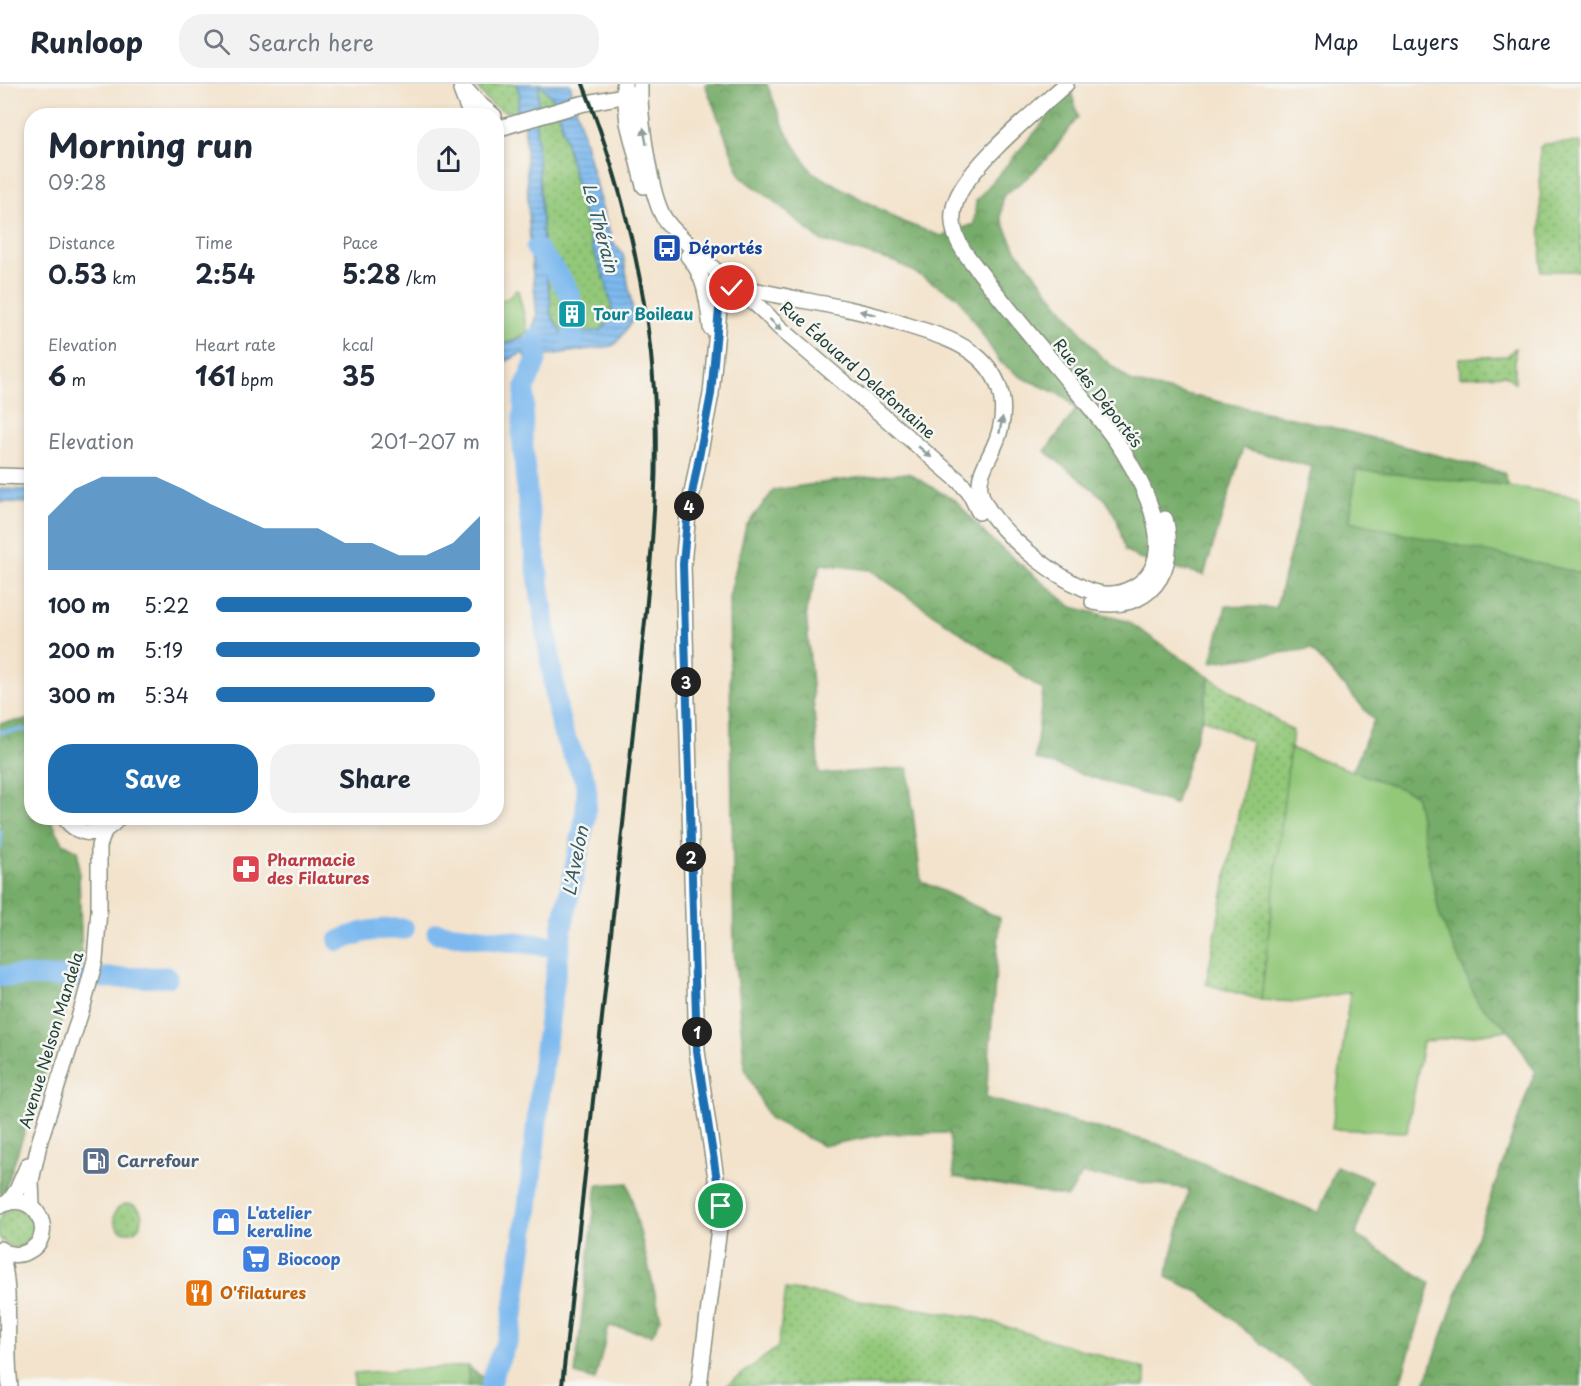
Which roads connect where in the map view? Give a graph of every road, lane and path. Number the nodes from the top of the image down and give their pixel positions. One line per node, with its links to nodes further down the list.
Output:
1 (460, 84): 5 (street); 6 (street)
2 (1066, 84): 4 (street, Rue des Déportés)
3 (632, 89): 8 (street); 10 (street, Rue des Déportés, one-way to 3); 11 (street)
4 (1051, 99): 10 (street, Rue des Déportés, one-way to 10); 16 (street, Rue des Déportés)
5 (468, 108)
6 (486, 108)
7 (504, 119): 8 (street)
8 (518, 123): 9 (street)
9 (504, 127)
10 (724, 277): 11 (street); 12 (street)
11 (704, 291): 12 (street); 13 (street)
12 (726, 298): 13 (street); 16 (street, Rue Édouard Delafontaine, one-way to 16)
13 (714, 364): 29 (street)
14 (0, 476): 15 (street)
15 (24, 477)
16 (959, 481)
17 (71, 825): 20 (street, Avenue Nelson Mandela)
18 (110, 825): 19 (street)
19 (105, 830): 20 (street); 21 (street, Avenue Nelson Mandela)
20 (81, 831): 21 (street, Avenue Nelson Mandela)
21 (98, 878): 22 (street, Avenue Nelson Mandela)
22 (40, 1140): 23 (street, Avenue Nelson Mandela); 24 (street, Avenue Nelson Mandela)
23 (4, 1204): 24 (street)
24 (32, 1207): 26 (street)
25 (0, 1250): 26 (street); 27 (street)
26 (23, 1254): 27 (street)
27 (7, 1300): 28 (street)
28 (10, 1386)
29 (699, 1386)

